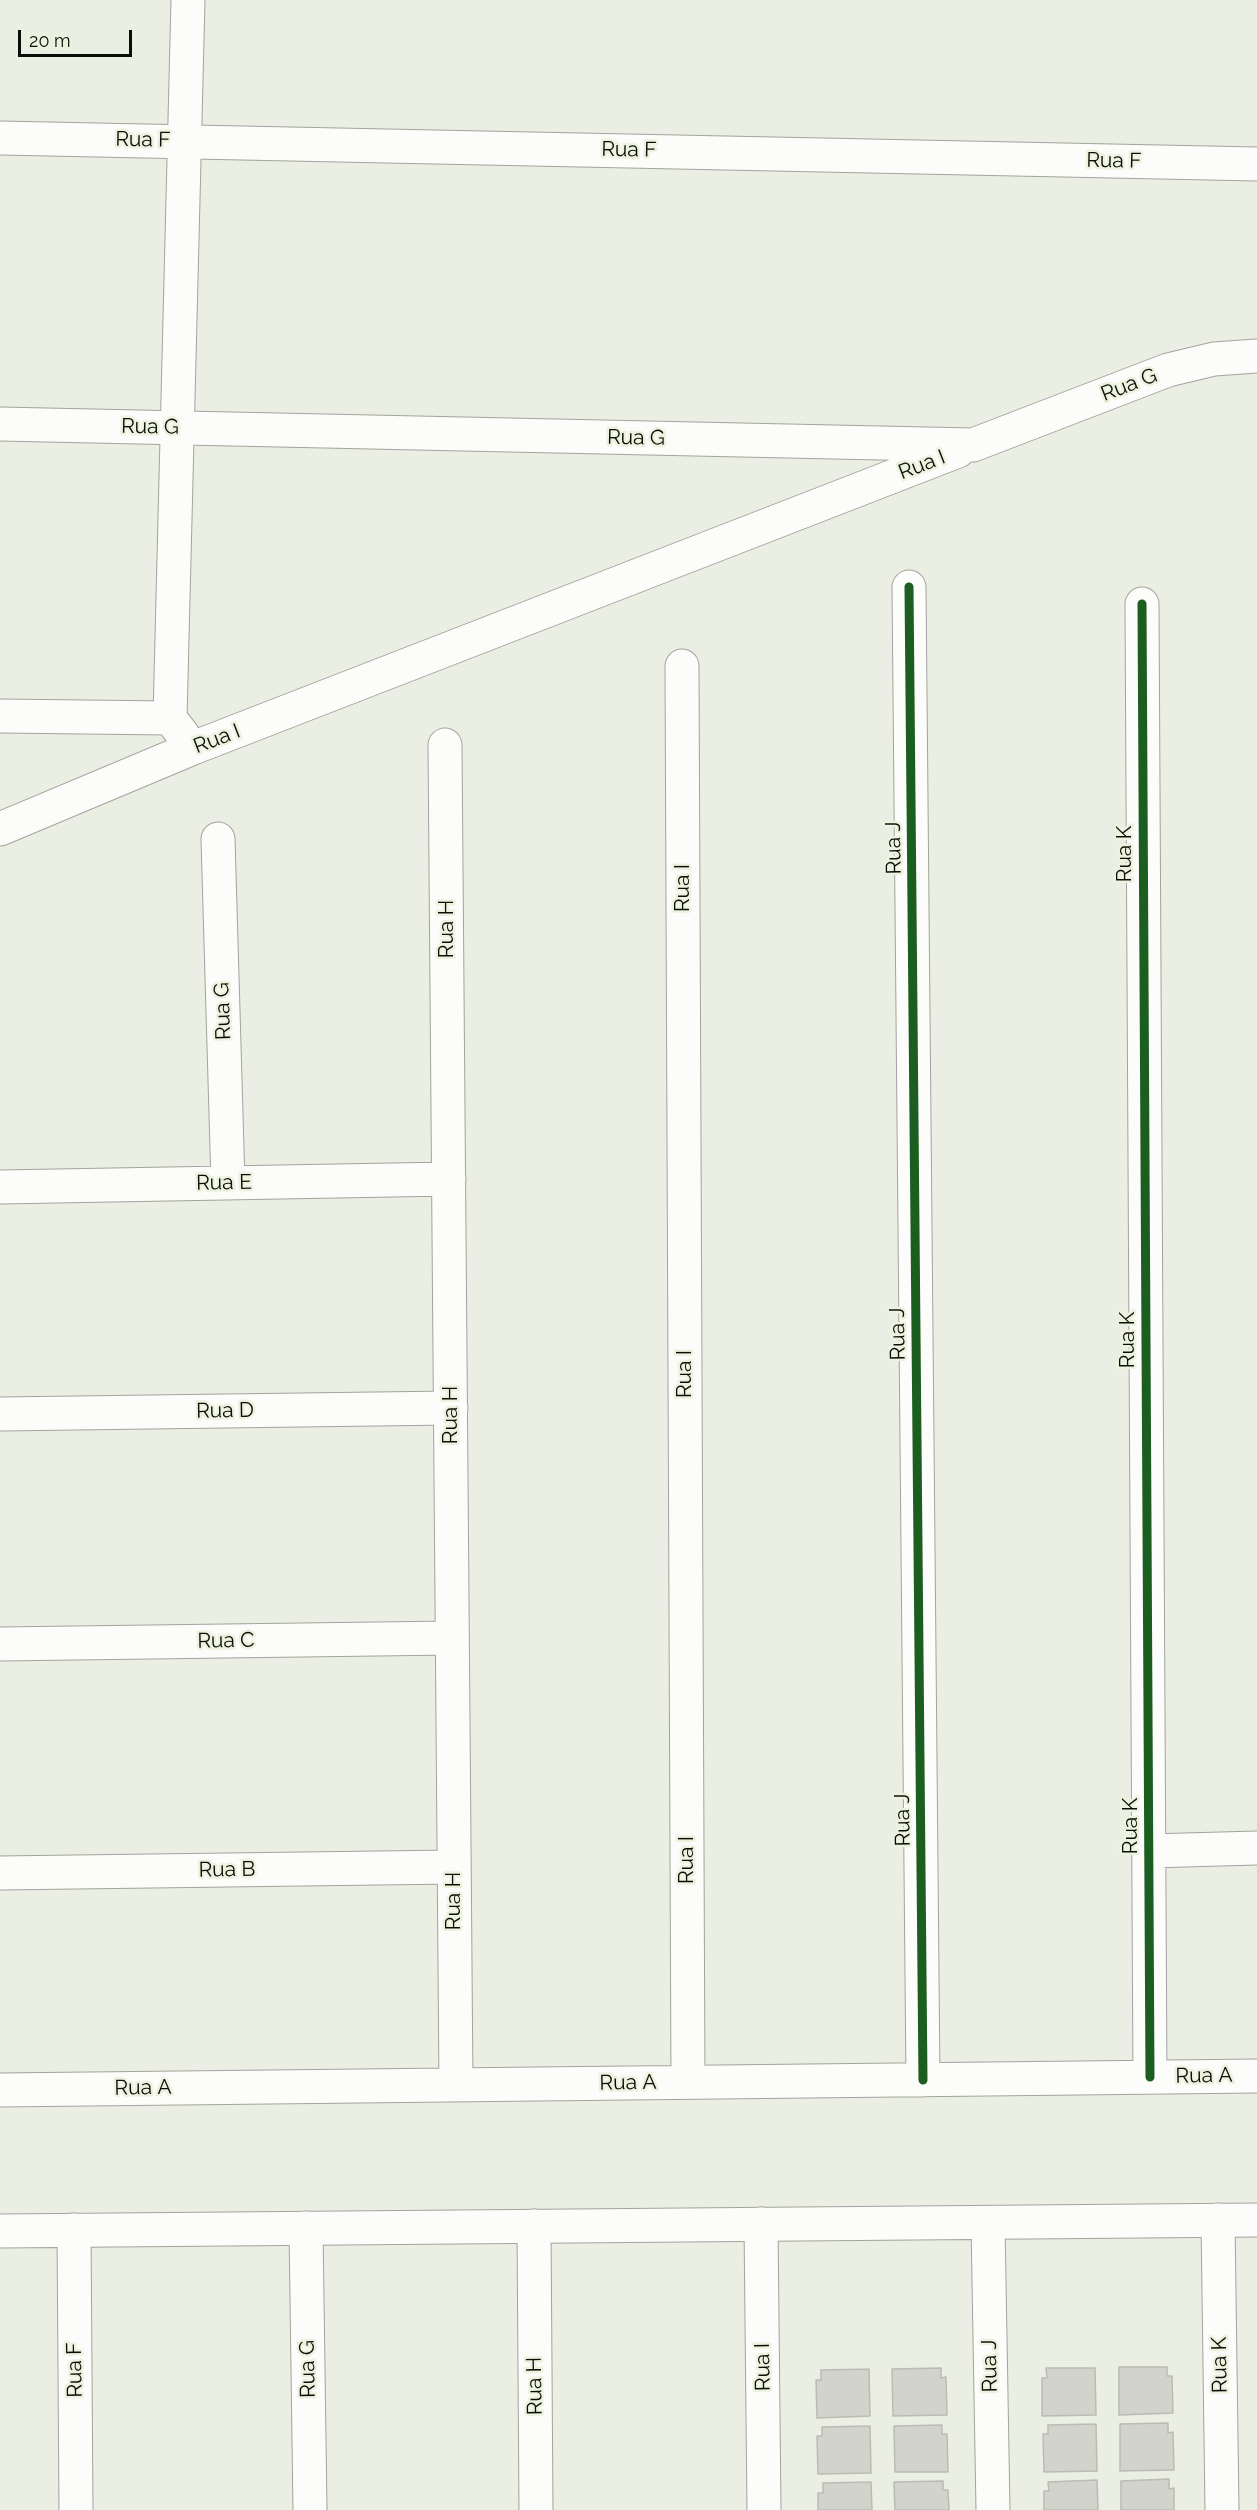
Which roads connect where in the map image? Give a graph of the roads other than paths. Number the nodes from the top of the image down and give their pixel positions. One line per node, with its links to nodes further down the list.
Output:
1 (188, 0): 3 (street)
2 (0, 138): 3 (street, Rua F)
3 (184, 141): 4 (street, Rua F); 7 (street)
4 (1257, 164)
5 (1257, 357): 8 (street, Rua G)
6 (0, 424): 7 (street, Rua G)
7 (177, 428): 8 (street, Rua G); 13 (street)
8 (973, 445): 15 (street, Rua I)
9 (909, 587): 31 (street, Rua J)
10 (1142, 604): 26 (street, Rua K)
11 (682, 666): 32 (street, Rua I)
12 (0, 716): 13 (street)
13 (170, 718): 15 (street)
14 (445, 745): 18 (street, Rua H)
15 (193, 748): 16 (street, Rua I)
16 (0, 829)
17 (218, 839): 19 (street, Rua G)
18 (449, 1179): 19 (street, Rua E); 21 (street, Rua H)
19 (228, 1183): 20 (street, Rua E)
20 (0, 1187)
21 (451, 1408): 22 (street, Rua D); 23 (street, Rua H)
22 (0, 1414)
23 (452, 1638): 24 (street, Rua C); 27 (street, Rua H)
24 (0, 1644)
25 (1257, 1848): 26 (street)
26 (1149, 1851): 30 (street, Rua K)
27 (454, 1867): 28 (street, Rua B); 33 (street, Rua H)
28 (0, 1874)
29 (1257, 2076): 30 (street, Rua A)
30 (1150, 2077): 31 (street, Rua A)
31 (923, 2080): 32 (street, Rua A)
32 (688, 2082): 33 (street, Rua A)
33 (456, 2085): 34 (street, Rua A)
34 (0, 2090)
35 (1218, 2220): 36 (street); 37 (street); 48 (street, Rua K)
36 (1257, 2220)
37 (988, 2223): 38 (street); 47 (street, Rua J)
38 (761, 2224): 39 (street); 46 (street, Rua I)
39 (534, 2226): 40 (street); 45 (street, Rua H)
40 (306, 2228): 41 (street); 44 (street, Rua G)
41 (74, 2230): 42 (street); 43 (street, Rua F)
42 (0, 2231)
43 (76, 2510)
44 (310, 2510)
45 (536, 2510)
46 (764, 2510)
47 (993, 2510)
48 (1222, 2510)

